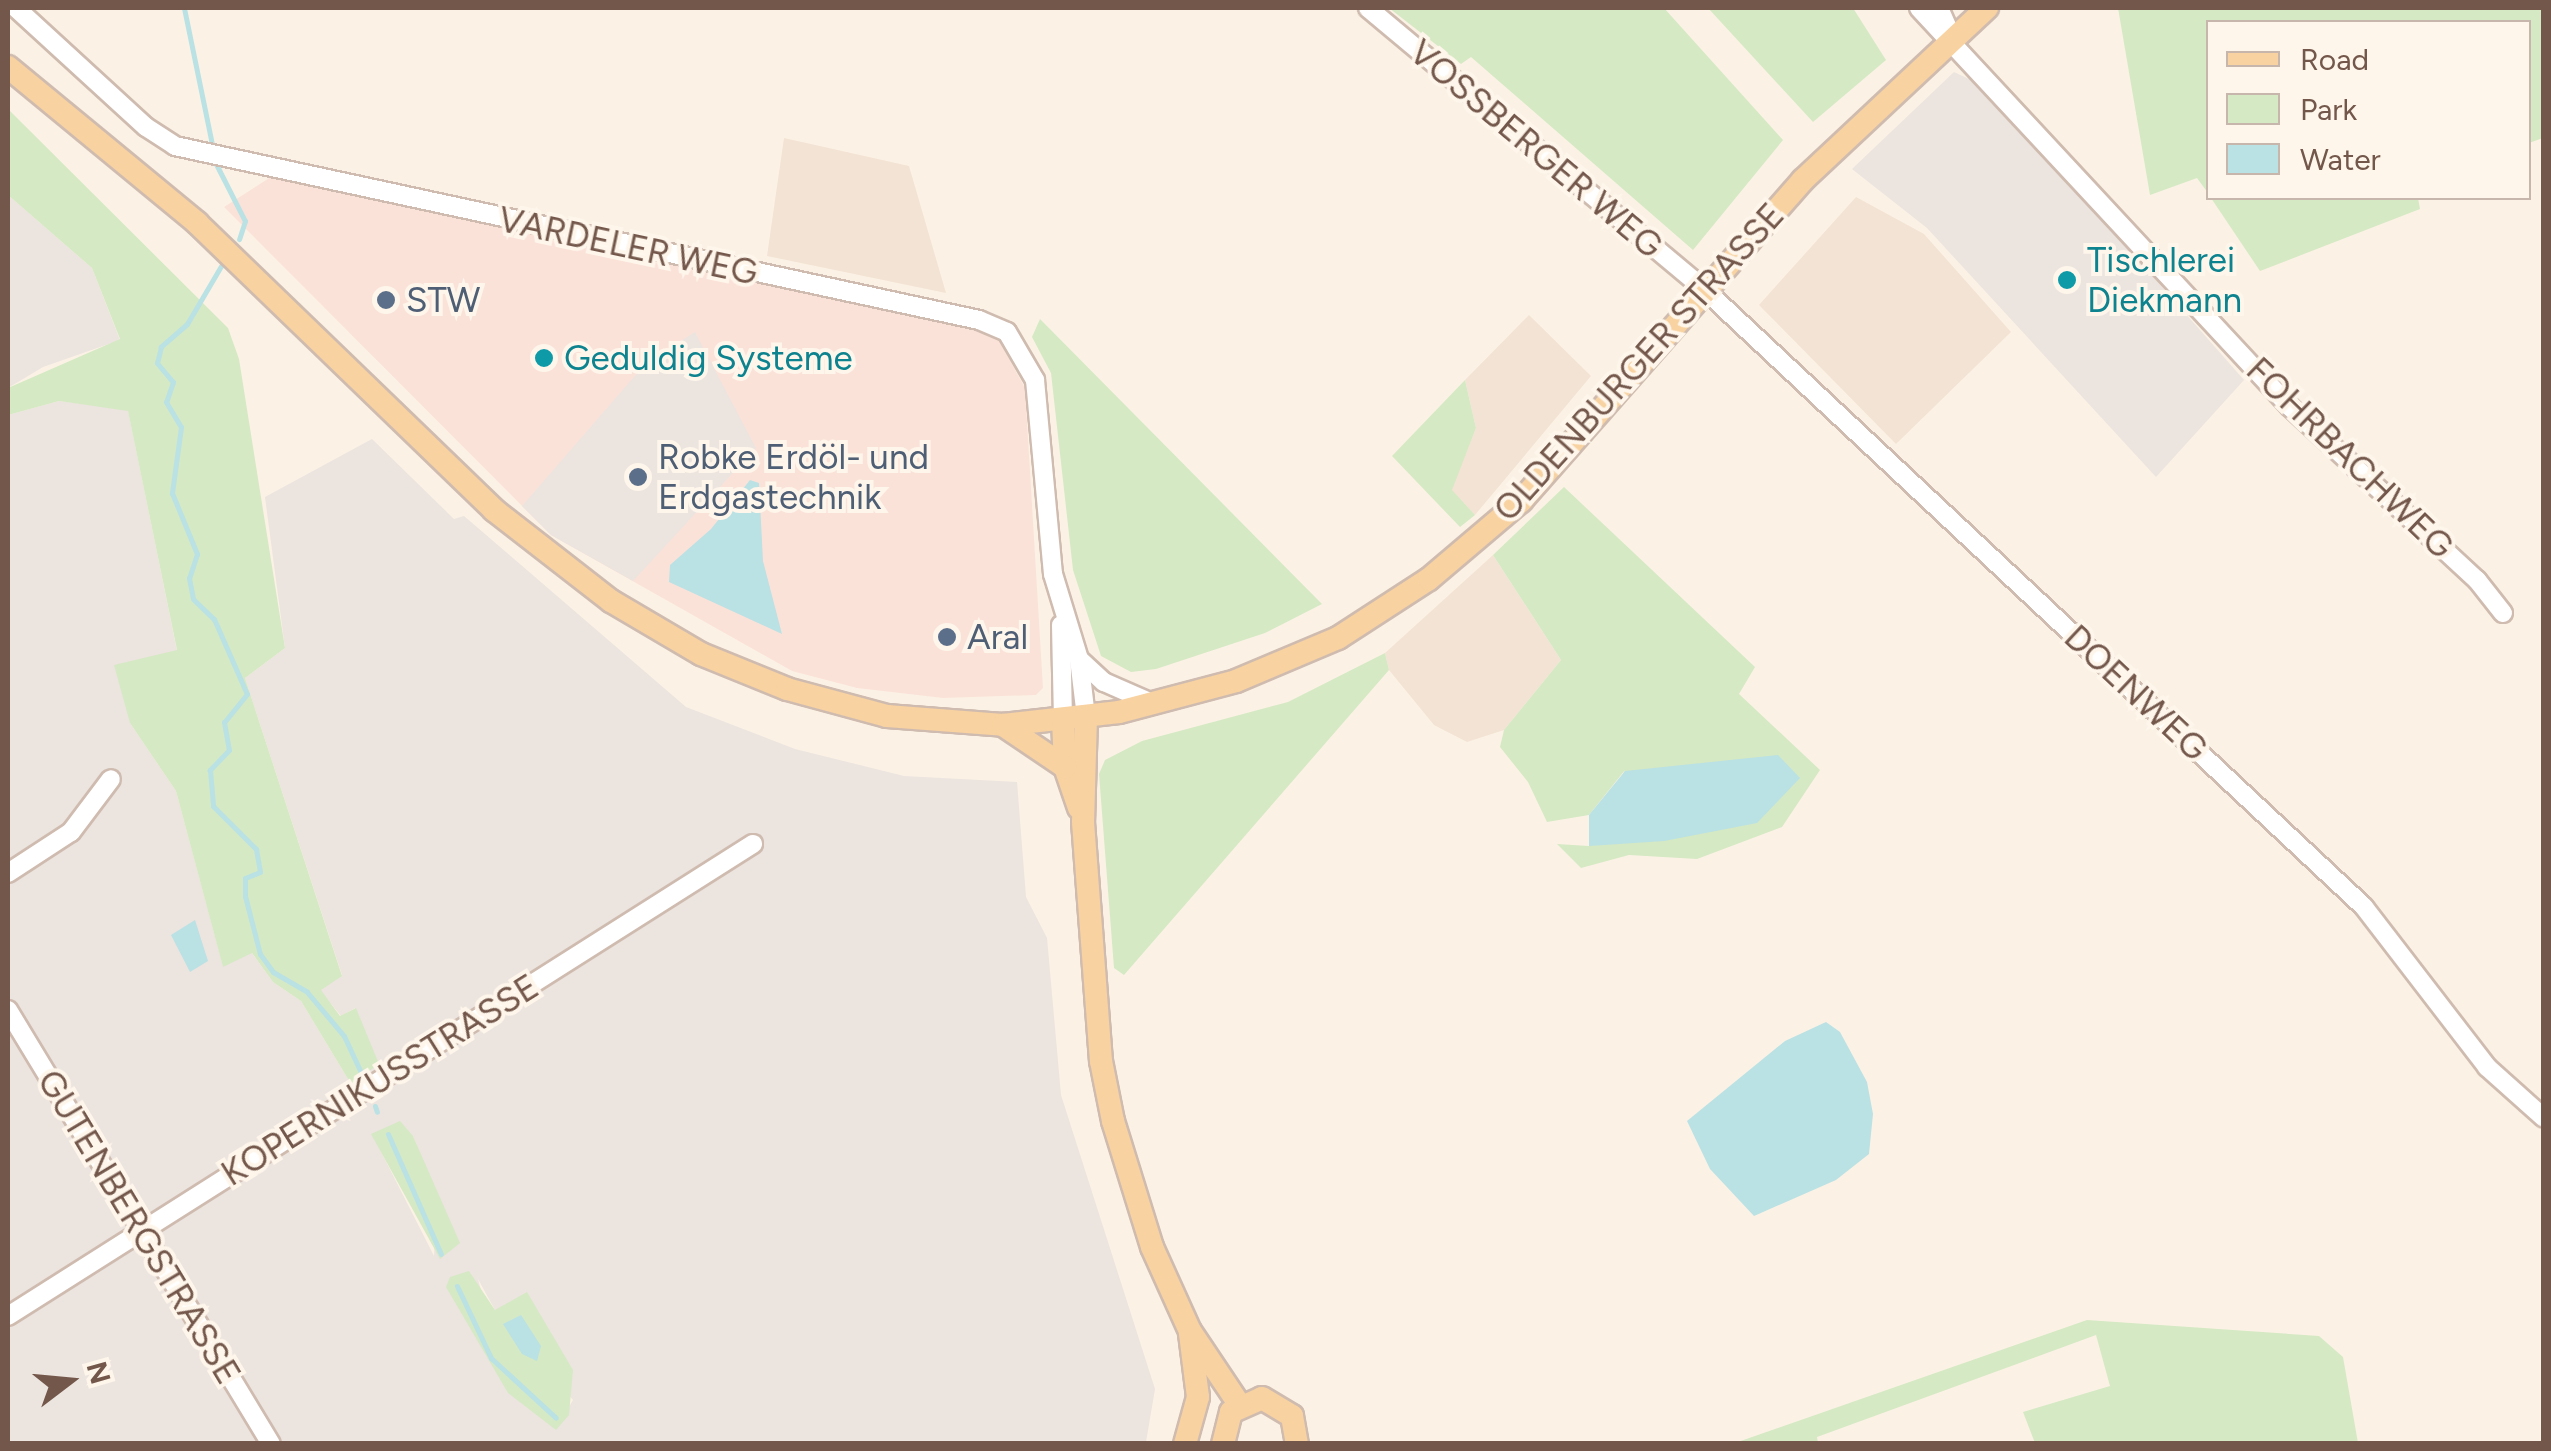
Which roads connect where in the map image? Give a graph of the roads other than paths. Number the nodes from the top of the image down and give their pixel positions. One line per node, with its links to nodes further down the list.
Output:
1 (16, 8): 9 (street, VARDELER WEG)
2 (1368, 8): 8 (street, VOSSBERGER WEG)
3 (1919, 8): 6 (street)
4 (1939, 8): 6 (street)
5 (1986, 8): 6 (main road, OLDENBURGER STRASSE)
6 (1953, 39): 8 (main road, OLDENBURGER STRASSE); 10 (street, FOHRBACHWEG)
7 (8, 66): 14 (main road, OLDENBURGER STRASSE)
8 (1705, 290): 12 (main road, OLDENBURGER STRASSE); 21 (street, DOENWEG)
9 (1061, 610): 11 (street, VARDELER WEG); 13 (street, VARDELER WEG)
10 (2503, 613)
11 (1079, 660): 12 (street); 13 (street, VARDELER WEG)
12 (1154, 704): 13 (main road, OLDENBURGER STRASSE)
13 (1074, 718): 14 (main road, OLDENBURGER STRASSE); 15 (main road); 17 (main road)
14 (1003, 725): 15 (main road)
15 (1064, 768): 17 (main road)
16 (111, 778): 19 (street)
17 (1083, 822): 24 (main road)
18 (754, 844): 22 (street, KOPERNIKUSSTRASSE)
19 (8, 873)
20 (8, 1010): 22 (street, GUTENBERGSTRASSE)
21 (2544, 1118)
22 (143, 1231): 23 (street, KOPERNIKUSSTRASSE); 26 (street, GUTENBERGSTRASSE)
23 (8, 1316)
24 (1190, 1331): 25 (main road); 27 (main road)
25 (1239, 1404): 28 (main road); 29 (main road)
26 (270, 1444)
27 (1185, 1444)
28 (1223, 1444)
29 (1297, 1444)

